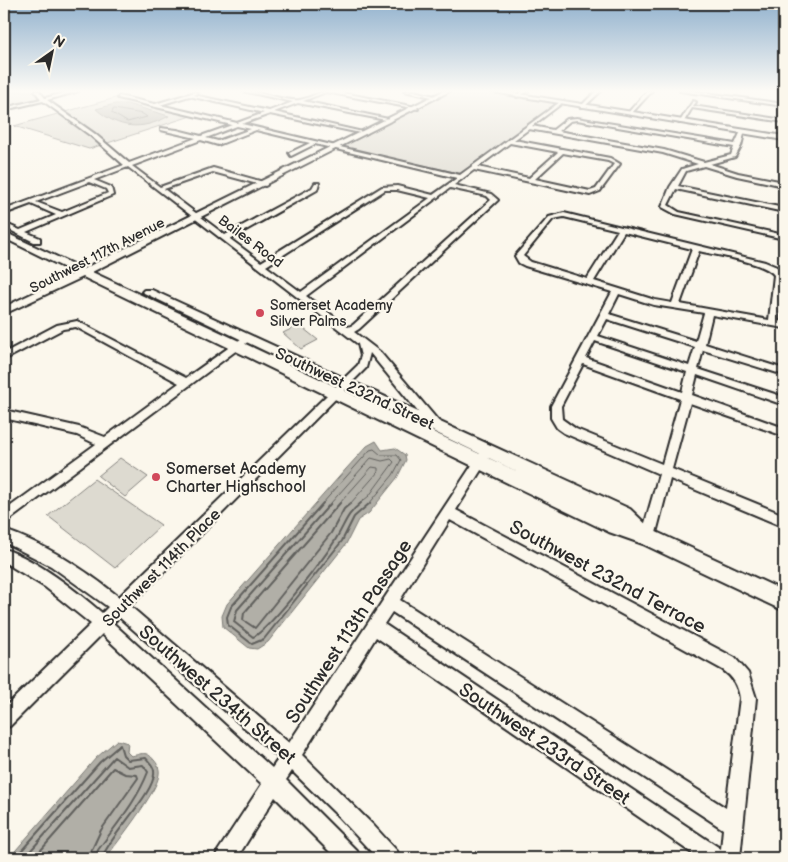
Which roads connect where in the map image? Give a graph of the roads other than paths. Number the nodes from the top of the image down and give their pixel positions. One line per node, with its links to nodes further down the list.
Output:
1 (88, 131): 25 (street, Bailes Road)
2 (174, 131): 15 (street)
3 (219, 131): 15 (street)
4 (248, 131): 18 (street)
5 (270, 131): 19 (street)
6 (358, 131): 14 (street)
7 (369, 131): 14 (street, Southwest 117th Avenue)
8 (522, 131): 17 (street)
9 (550, 131): 13 (street)
10 (648, 131): 20 (street)
11 (743, 131): 20 (street)
12 (744, 131): 16 (street)
13 (554, 132): 24 (street)
14 (366, 133): 21 (street, Southwest 117th Avenue)
15 (203, 137): 18 (street); 25 (street)
16 (784, 138)
17 (510, 140): 22 (street); 26 (street)
18 (221, 142)
19 (316, 142): 21 (street); 23 (street)
20 (738, 146): 24 (street)
21 (337, 147): 27 (street); 30 (street, Southwest 117th Avenue)
22 (562, 150): 29 (street); 29 (street)
23 (291, 154)
24 (704, 164): 32 (street); 34 (street)
25 (128, 165): 28 (street); 35 (street, Bailes Road)
26 (473, 168): 27 (street); 29 (street)
27 (462, 176): 33 (street)
28 (88, 180): 37 (street); 40 (street)
29 (531, 180)
30 (265, 184): 35 (street); 41 (street, Southwest 117th Avenue)
31 (317, 184): 47 (street)
32 (784, 184)
33 (450, 186): 36 (street); 62 (street)
34 (673, 187): 38 (street); 46 (street)
35 (159, 189): 41 (street, Bailes Road)
36 (434, 197): 50 (street); 54 (street)
37 (31, 202): 39 (street); 40 (street)
38 (784, 210)
39 (4, 212)
40 (62, 215): 44 (street)
41 (199, 217): 47 (street, Bailes Road); 51 (street, Southwest 117th Avenue)
42 (4, 225): 44 (street)
43 (622, 229): 49 (street); 52 (street); 52 (street)
44 (21, 232): 48 (street)
45 (4, 235): 51 (street, Southwest 232nd Street)
46 (784, 237)
47 (224, 238): 50 (street, Bailes Road)
48 (37, 240)
49 (696, 248): 55 (street); 60 (street)
50 (261, 266): 54 (street, Bailes Road)
51 (92, 272): 56 (street, Southwest 117th Avenue); 59 (street, Southwest 117th Avenue); 64 (street, Southwest 232nd Street); 66 (street, Southwest 232nd Street)
52 (589, 282): 53 (street)
53 (617, 291): 55 (street); 58 (street)
54 (300, 296): 62 (street, Bailes Road)
55 (675, 306): 57 (street)
56 (4, 311)
57 (709, 311): 60 (street); 67 (street)
58 (604, 315): 63 (street); 67 (street)
59 (4, 319)
60 (773, 323): 61 (street)
61 (784, 325)
62 (348, 331): 65 (street, Bailes Road)
63 (592, 336): 69 (street); 72 (street)
64 (248, 338): 66 (street); 75 (street, Southwest 232nd Street)
65 (362, 343): 70 (street); 71 (street, Bailes Road)
66 (238, 346): 74 (street); 76 (street, Southwest 232nd Street)
67 (701, 346): 72 (street); 73 (street)
68 (4, 358): 74 (street)
69 (580, 360): 77 (street); 84 (street)
70 (363, 366): 71 (street); 75 (street, Southwest 114th Place)
71 (391, 369): 80 (street, Bailes Road)
72 (694, 370): 77 (street); 78 (street)
73 (784, 372)
74 (188, 383): 82 (street)
75 (346, 383): 76 (street, Southwest 114th Place); 80 (street, Southwest 232nd Street)
76 (338, 393): 83 (street, Southwest 232nd Street); 93 (street, Southwest 114th Place)
77 (686, 397): 81 (street); 84 (street)
78 (784, 401)
79 (4, 414): 82 (street)
80 (436, 426): 83 (street, Southwest 232nd Street)
81 (784, 432)
82 (106, 443): 86 (street)
83 (484, 456): 85 (street, Southwest 113th Passage); 89 (street, Southwest 232nd Street)
84 (665, 470): 87 (street); 89 (street)
85 (449, 513): 92 (street, Southwest 113th Passage); 99 (street, Southwest 232nd Terrace)
86 (4, 518)
87 (784, 521)
88 (4, 536): 93 (street, Southwest 234th Street)
89 (648, 537): 91 (street, Southwest 232nd Street)
90 (4, 555): 94 (street, Southwest 234th Street)
91 (784, 601)
92 (391, 603): 95 (street, Southwest 113th Passage); 99 (street, Southwest 233rd Street)
93 (119, 608): 94 (street, Southwest 114th Place); 97 (street, Southwest 234th Street)
94 (103, 624): 96 (street, Southwest 114th Place); 98 (street, Southwest 234th Street)
95 (375, 627): 97 (street, Southwest 113th Passage); 103 (street, Southwest 233rd Street)
96 (4, 720)
97 (291, 756): 98 (street, Southwest 113th Passage); 102 (street, Southwest 234th Street)
98 (275, 782): 100 (street, Southwest 113th Passage); 101 (street, Southwest 234th Street)
99 (734, 824): 104 (street)
100 (225, 858)
101 (350, 858)
102 (390, 858)
103 (716, 858)
104 (730, 858)

